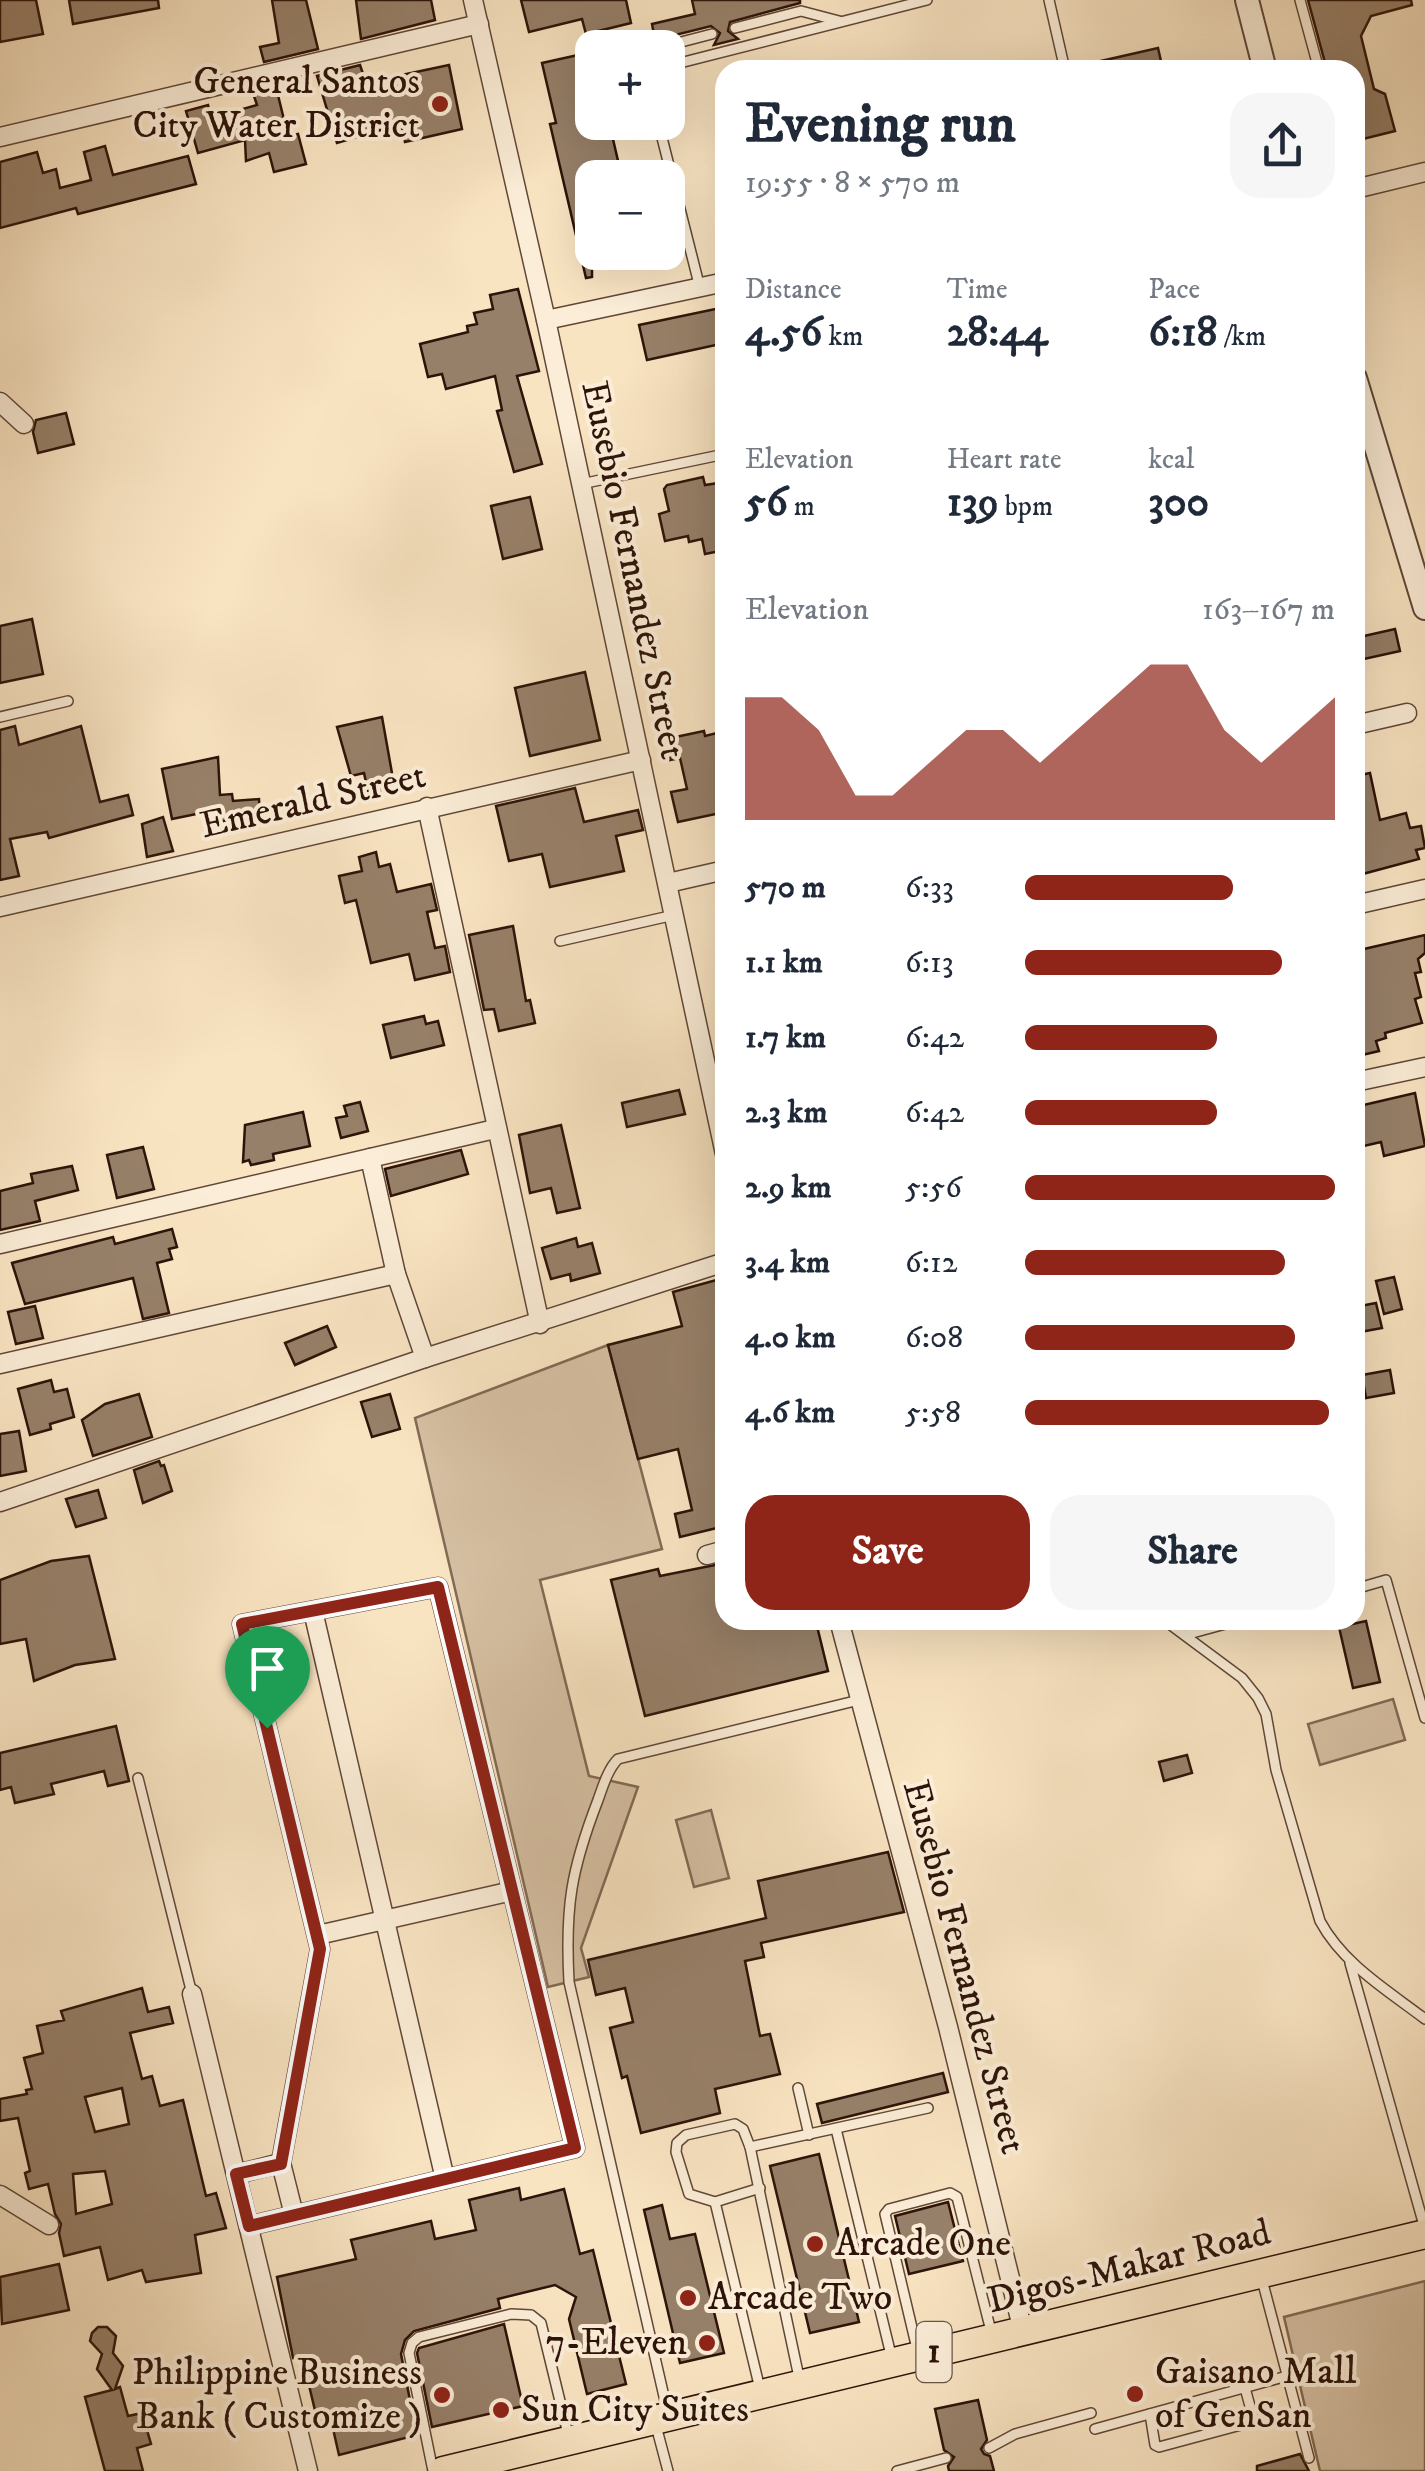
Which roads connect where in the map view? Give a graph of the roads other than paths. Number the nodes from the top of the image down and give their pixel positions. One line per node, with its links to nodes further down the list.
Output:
1 (473, 0): 7 (street, Eusebio Fernandez Street)
2 (927, 0): 6 (lane)
3 (1049, 0): 11 (lane)
4 (1247, 0): 12 (street)
5 (1300, 0): 13 (lane)
6 (842, 22): 8 (lane); 14 (lane)
7 (479, 24): 15 (street); 21 (street, Eusebio Fernandez Street)
8 (735, 28)
9 (712, 34): 10 (lane)
10 (685, 41)
11 (1063, 60)
12 (1262, 60)
13 (1315, 60)
14 (685, 62)
15 (0, 137)
16 (663, 140): 20 (lane)
17 (1425, 172): 18 (street)
18 (1365, 187)
19 (715, 284): 20 (street)
20 (700, 288): 21 (street)
21 (546, 320): 26 (street, Eusebio Fernandez Street)
22 (0, 402): 24 (street)
23 (1365, 411): 27 (street)
24 (24, 424)
25 (715, 456): 26 (lane)
26 (581, 484): 32 (street, Eusebio Fernandez Street)
27 (1425, 608)
28 (68, 702): 30 (lane)
29 (1408, 713): 31 (street)
30 (0, 716)
31 (1365, 723)
32 (641, 760): 33 (street, Emerald Street); 35 (street, Eusebio Fernandez Street)
33 (428, 807): 38 (street, Emerald Street); 46 (street)
34 (715, 872): 35 (street)
35 (668, 883): 39 (street, Eusebio Fernandez Street)
36 (1425, 889): 37 (street)
37 (1365, 902)
38 (0, 907)
39 (675, 915): 40 (lane); 42 (street, Eusebio Fernandez Street)
40 (560, 941)
41 (715, 1049): 42 (street)
42 (703, 1052): 45 (street, Eusebio Fernandez Street)
43 (1425, 1067): 44 (street)
44 (1365, 1080)
45 (715, 1108)
46 (496, 1129): 47 (street); 51 (street)
47 (370, 1158): 48 (street); 50 (street)
48 (0, 1244)
49 (715, 1265): 51 (street)
50 (396, 1274): 52 (street); 53 (street)
51 (540, 1324): 52 (street)
52 (425, 1358): 54 (street)
53 (0, 1364)
54 (0, 1502)
55 (1365, 1586): 62 (lane)
56 (312, 1611): 64 (street); 65 (street); 66 (street)
57 (842, 1630): 61 (street, Eusebio Fernandez Street)
58 (1177, 1630): 60 (lane)
59 (1203, 1630): 60 (lane)
60 (1184, 1635): 67 (lane)
61 (860, 1700): 86 (street, Eusebio Fernandez Street); 95 (lane)
62 (1425, 1718)
63 (138, 1778): 68 (lane)
64 (512, 1891): 65 (street); 77 (street)
65 (384, 1919): 66 (street); 77 (street)
66 (318, 1935): 75 (street)
67 (1349, 1960): 69 (lane); 84 (lane)
68 (192, 1994): 76 (street)
69 (1425, 2019)
70 (798, 2088): 73 (lane)
71 (928, 2108): 72 (lane)
72 (836, 2129): 73 (lane); 88 (lane)
73 (809, 2135): 74 (lane)
74 (750, 2148): 78 (lane); 80 (lane)
75 (281, 2164): 76 (street); 81 (street)
76 (236, 2174): 83 (street)
77 (445, 2179): 81 (street)
78 (760, 2188): 80 (lane); 90 (lane)
79 (0, 2195): 82 (street)
80 (715, 2202): 92 (lane)
81 (294, 2214): 83 (street)
82 (49, 2225)
83 (249, 2226): 103 (street)
84 (1425, 2232): 85 (main road, Digos-Makar Road / 1)
85 (1260, 2274): 86 (main road, Digos-Makar Road / 1); 89 (lane)
86 (1024, 2331): 87 (main road, Digos-Makar Road / 1)
87 (993, 2338): 88 (main road, Digos-Makar Road / 1); 88 (lane)
88 (906, 2359): 90 (main road, Digos-Makar Road / 1)
89 (1287, 2376): 91 (lane); 100 (lane)
90 (801, 2385): 92 (main road, Digos-Makar Road / 1)
91 (1245, 2388): 94 (lane); 94 (lane)
92 (762, 2394): 95 (main road, Digos-Makar Road / 1)
93 (1091, 2413): 98 (lane)
94 (1150, 2414): 96 (lane)
95 (662, 2418): 97 (main road, Digos-Makar Road / 1); 104 (lane)
96 (1095, 2430)
97 (570, 2440): 101 (main road, Digos-Makar Road / 1); 102 (lane)
98 (988, 2448)
99 (946, 2458): 105 (lane)
100 (1309, 2458)
101 (490, 2465): 102 (main road, Digos-Makar Road / 1)
102 (450, 2470)
103 (308, 2471)
104 (668, 2471)
105 (897, 2471)

